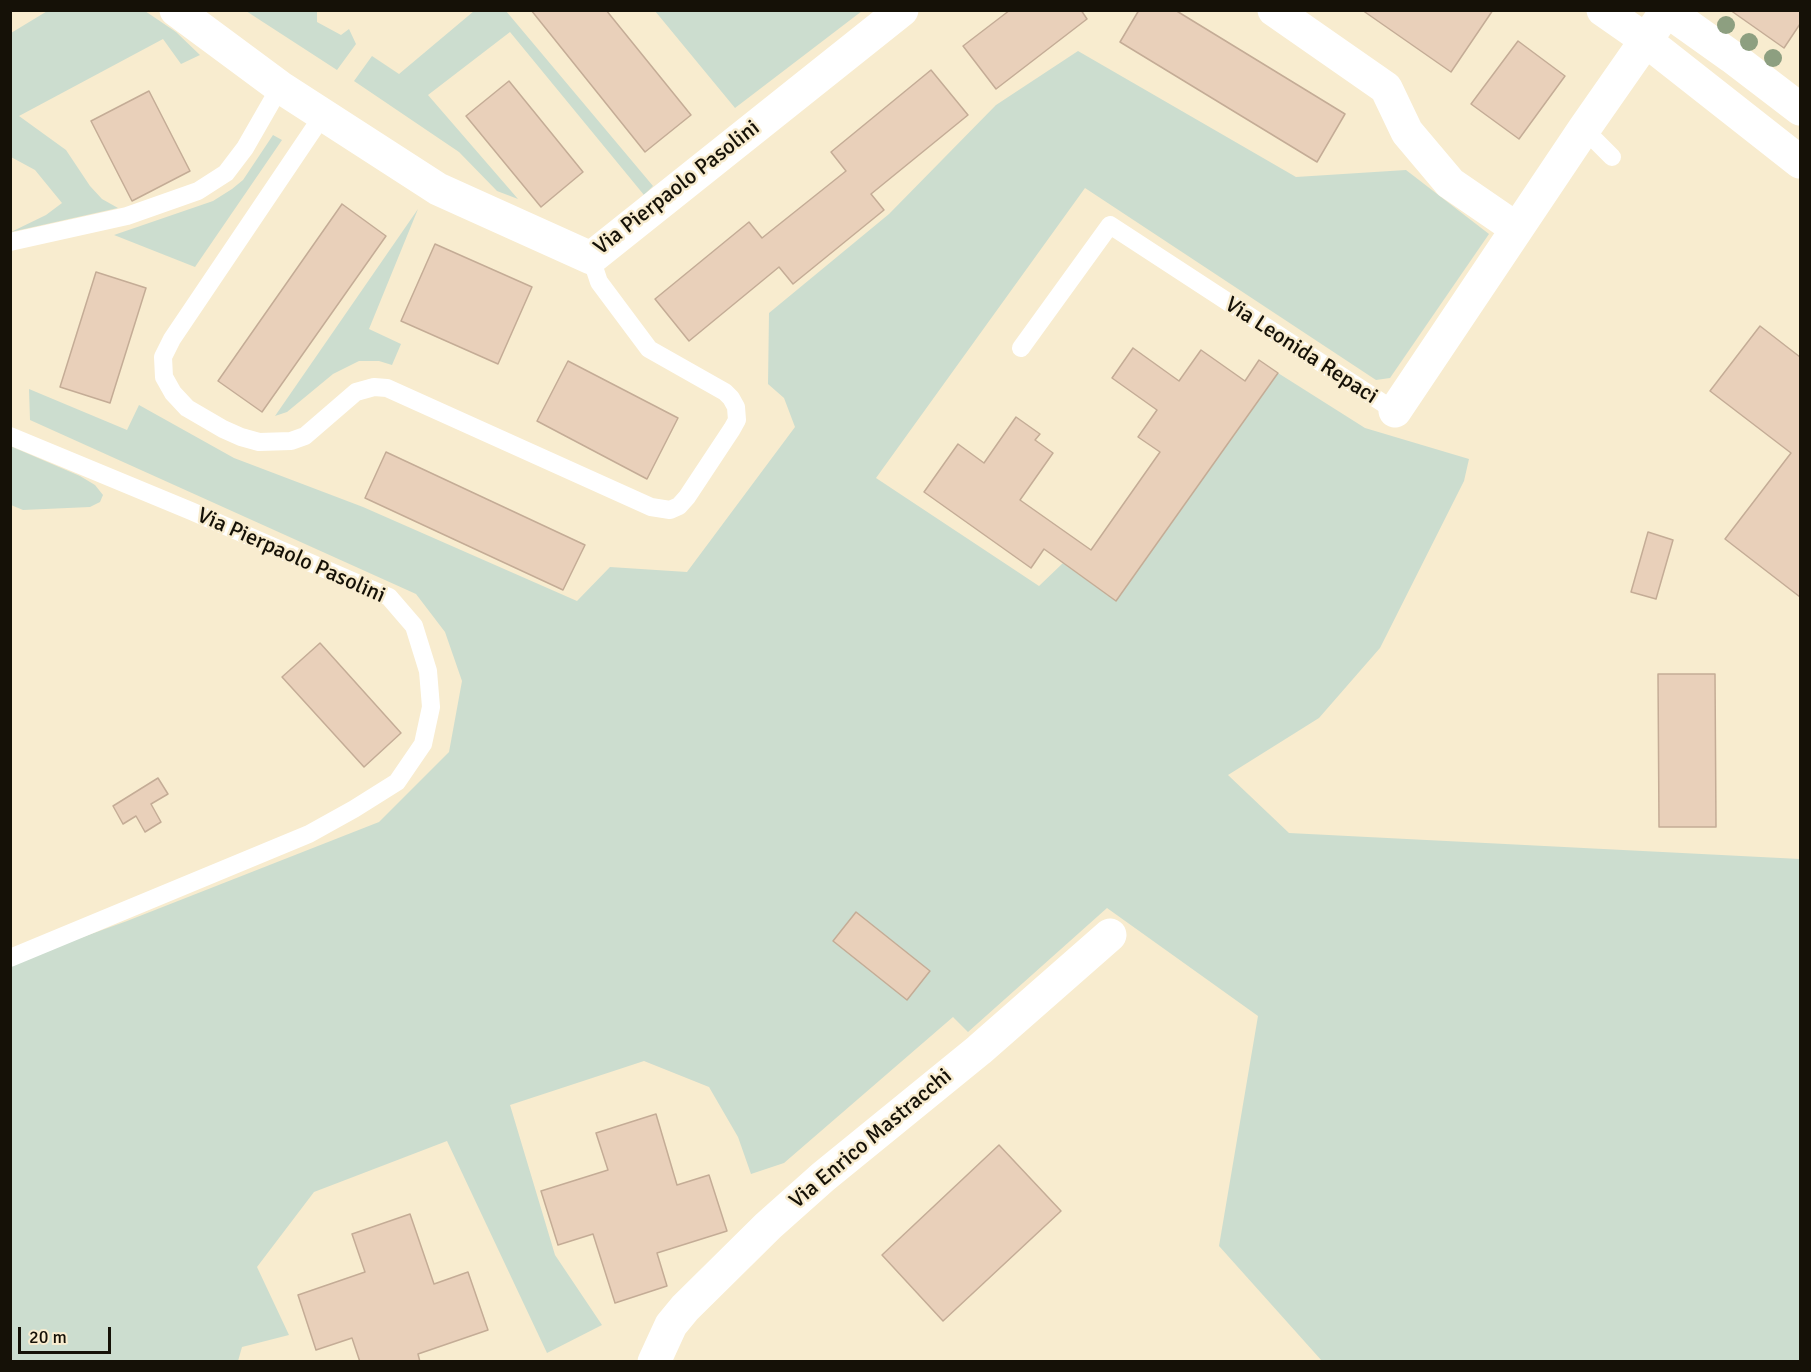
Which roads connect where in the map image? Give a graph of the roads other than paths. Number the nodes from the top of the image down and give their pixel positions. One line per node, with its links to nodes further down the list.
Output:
1 (176, 10): 7 (street, Via Pierpaolo Pasolini)
2 (902, 10): 15 (street, Via Pierpaolo Pasolini)
3 (1274, 10): 13 (street)
4 (1604, 10): 6 (street)
5 (1666, 11): 6 (street, Via Leonida Repaci); 8 (street)
6 (1645, 41): 10 (street, Via Leonida Repaci); 12 (street)
7 (280, 87): 9 (street, Via Pierpaolo Pasolini); 14 (lane)
8 (1797, 97)
9 (323, 115): 15 (street, Via Pierpaolo Pasolini); 15 (lane)
10 (1584, 129): 11 (lane); 13 (street, Via Leonida Repaci)
11 (1612, 157)
12 (1800, 162)
13 (1517, 229): 17 (street, Via Leonida Repaci)
14 (10, 242)
15 (591, 258)
16 (1021, 348): 17 (lane, Via Leonida Repaci)
17 (1395, 411)
18 (10, 436): 20 (lane, Via Pierpaolo Pasolini)
19 (1110, 935): 21 (street, Via Enrico Mastracchi)
20 (10, 958)
21 (654, 1362)

